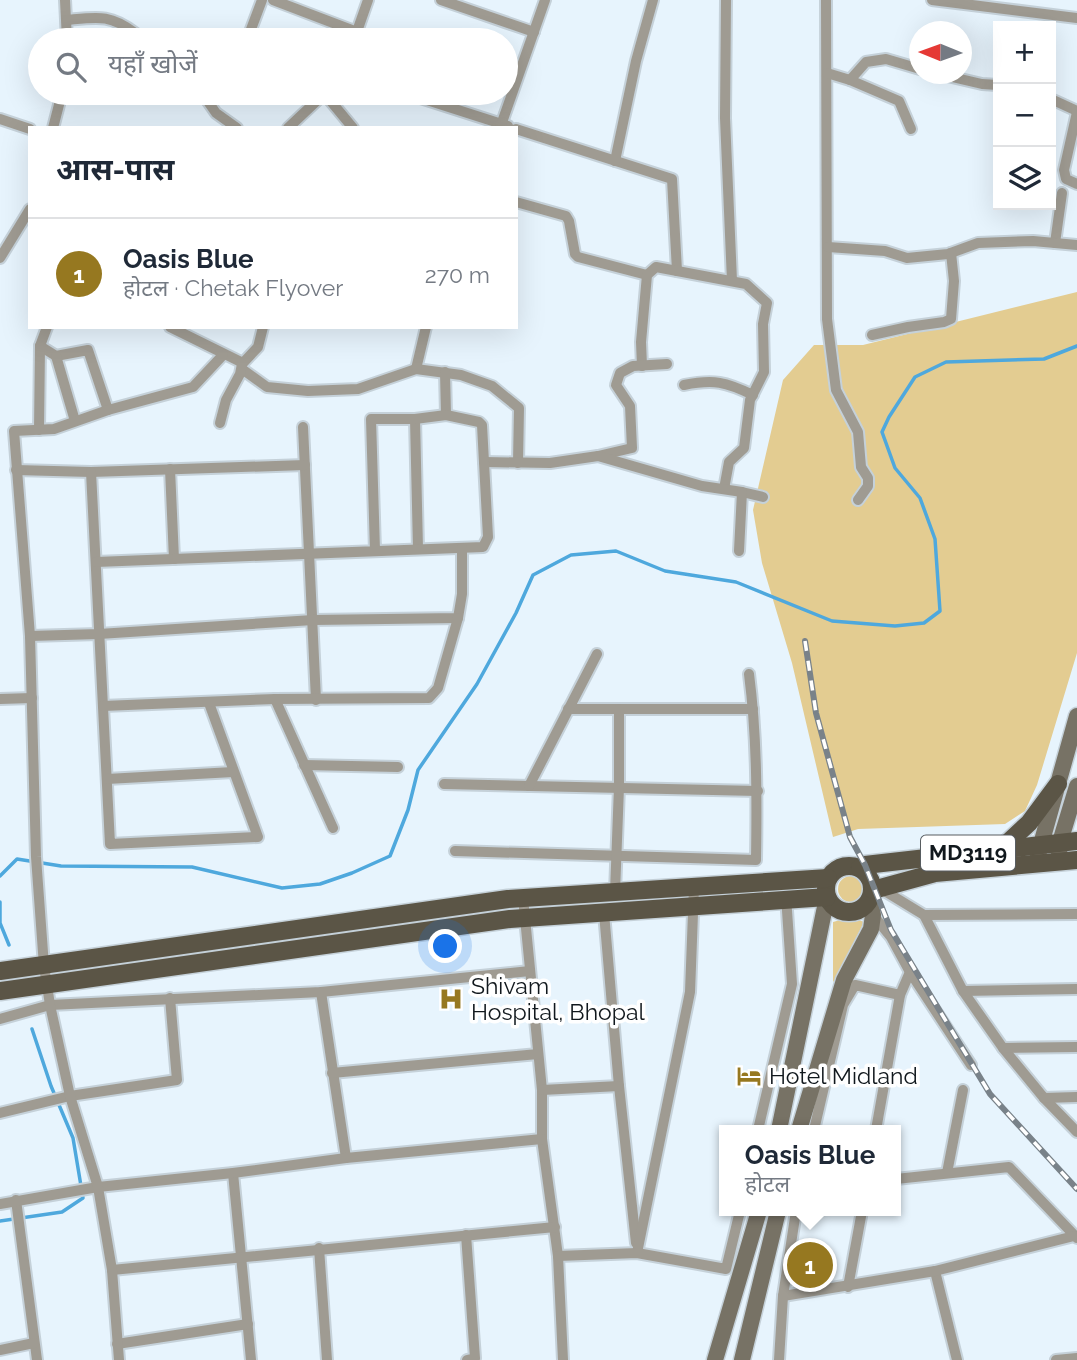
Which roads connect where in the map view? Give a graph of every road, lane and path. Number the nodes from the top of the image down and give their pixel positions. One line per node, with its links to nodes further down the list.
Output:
1 (65, 0): 14 (street)
2 (262, 0): 17 (street)
3 (273, 0): 18 (street)
4 (368, 0): 19 (street)
5 (442, 0): 20 (street)
6 (545, 0): 20 (street)
7 (653, 0): 45 (street)
8 (726, 0): 57 (street)
9 (827, 0): 22 (street)
10 (932, 0): 12 (street)
11 (1030, 0): 12 (street)
12 (1030, 12): 13 (street)
13 (1077, 18)
14 (67, 20): 15 (street); 16 (street)
15 (67, 28)
16 (126, 28)
17 (252, 28)
18 (338, 28)
19 (359, 28)
20 (534, 33): 26 (street)
21 (909, 66): 23 (street)
22 (827, 73): 23 (street); 52 (street)
23 (850, 80): 43 (street)
24 (972, 82): 25 (street)
25 (993, 85)
26 (518, 91)
27 (1056, 102): 34 (street)
28 (59, 105): 36 (street)
29 (210, 105): 37 (street)
30 (312, 105): 38 (street)
31 (335, 105): 39 (street)
32 (441, 105): 40 (street)
33 (514, 105): 41 (street)
34 (1077, 112): 46 (street)
35 (0, 119): 42 (street)
36 (54, 126)
37 (234, 126)
38 (290, 126)
39 (351, 126)
40 (505, 126)
41 (508, 126)
42 (28, 129)
43 (911, 129)
44 (518, 130): 45 (street)
45 (615, 161): 55 (street)
46 (1077, 184)
47 (1062, 193): 50 (street)
48 (518, 203): 56 (street)
49 (28, 212): 54 (street)
50 (1055, 243): 51 (street); 53 (street)
51 (1077, 245)
52 (828, 247): 53 (street); 90 (street)
53 (951, 253): 62 (street)
54 (0, 258)
55 (677, 271): 56 (street); 57 (street)
56 (647, 275): 68 (street)
57 (732, 281): 72 (street)
58 (46, 329): 63 (street)
59 (174, 329): 64 (street)
60 (262, 329): 67 (street)
61 (425, 329): 69 (street)
62 (872, 335)
63 (40, 346): 65 (street); 79 (street)
64 (223, 355): 67 (street); 73 (street)
65 (56, 356): 73 (street); 76 (street)
66 (667, 364): 68 (street)
67 (242, 366): 69 (street); 77 (street)
68 (642, 366): 80 (street)
69 (416, 369): 70 (street)
70 (445, 372): 74 (street); 82 (street)
71 (684, 385): 72 (street)
72 (757, 385): 87 (street)
73 (108, 410): 76 (street)
74 (446, 415): 75 (street); 81 (street)
75 (415, 419): 92 (street); 93 (street)
76 (75, 421): 79 (street)
77 (220, 423)
78 (303, 427): 83 (street)
79 (39, 430): 85 (street)
80 (594, 457): 82 (street); 87 (street)
81 (484, 463): 82 (street); 91 (street)
82 (518, 463)
83 (305, 465): 84 (street); 95 (street)
84 (170, 469): 86 (street); 96 (street)
85 (16, 470): 86 (street); 101 (street)
86 (92, 472): 97 (street)
87 (724, 489): 88 (street)
88 (742, 492): 89 (street); 94 (street)
89 (763, 497)
90 (858, 500)
91 (462, 548): 92 (street); 98 (street)
92 (418, 549): 93 (street)
93 (375, 551): 95 (street)
94 (739, 551)
95 (309, 554): 96 (street); 99 (street)
96 (174, 559): 97 (street)
97 (96, 562): 100 (street)
98 (458, 618): 99 (street); 107 (street)
99 (313, 620): 100 (street); 107 (street)
100 (100, 634): 101 (street); 109 (street)
101 (30, 636): 104 (street)
102 (597, 654): 110 (street)
103 (749, 674): 112 (street)
104 (32, 698): 105 (street); 148 (street)
105 (0, 699)
106 (275, 699): 107 (street); 108 (street); 114 (street)
107 (316, 700)
108 (209, 703): 109 (street); 116 (street)
109 (103, 706): 117 (street)
110 (568, 709): 111 (street); 120 (street)
111 (618, 709): 112 (street); 122 (street)
112 (753, 709): 123 (street)
113 (1077, 716): 118 (main road)
114 (304, 765): 115 (street); 124 (street)
115 (398, 767)
116 (233, 772): 117 (street); 117 (street)
117 (107, 779)
118 (1058, 783): 126 (main road); 127 (main road)
119 (444, 784): 120 (street)
120 (529, 786): 122 (street)
121 (1077, 786): 125 (main road)
122 (619, 787): 123 (street); 129 (street)
123 (758, 792): 130 (street)
124 (333, 828)
125 (1068, 842): 126 (main road, MD3119); 132 (main road)
126 (1040, 844): 127 (main road, MD3119); 133 (main road)
127 (1001, 849): 134 (main road, MD3119)
128 (455, 851): 129 (street)
129 (617, 857): 130 (street); 138 (street)
130 (756, 860): 137 (street)
131 (1077, 860): 132 (main road, MD3119)
132 (1058, 862): 133 (main road, MD3119)
133 (1037, 864): 142 (main road, MD3119)
134 (860, 868): 135 (main road); 142 (main road)
135 (828, 878): 136 (main road); 140 (main road)
136 (784, 881): 137 (main road); 143 (street)
137 (757, 883): 139 (main road)
138 (615, 892): 139 (main road); 141 (main road)
139 (693, 896): 143 (main road); 144 (main road); 196 (street)
140 (827, 897): 142 (main road); 143 (main road); 174 (main road)
141 (523, 898): 147 (street); 148 (main road)
142 (875, 899): 146 (street); 151 (street); 175 (main road)
143 (786, 900): 173 (street)
144 (604, 912): 147 (main road); 166 (street)
145 (1077, 914): 146 (street)
146 (924, 915): 155 (street)
147 (525, 918): 150 (street); 152 (main road)
148 (44, 965): 149 (main road); 152 (street)
149 (0, 971)
150 (530, 971): 156 (street); 163 (street)
151 (910, 972): 157 (street); 164 (street)
152 (47, 985): 154 (main road); 159 (street)
153 (1077, 989): 155 (street)
154 (0, 991)
155 (963, 991): 162 (street)
156 (321, 992): 158 (street); 165 (street)
157 (900, 995): 176 (street); 177 (street)
158 (170, 998): 159 (street); 169 (street)
159 (50, 1005): 160 (street); 169 (street)
160 (0, 1019)
161 (1077, 1046): 162 (street)
162 (1003, 1048): 171 (street)
163 (538, 1054): 165 (street); 167 (street)
164 (971, 1065)
165 (332, 1073): 180 (street)
166 (619, 1086): 167 (street); 196 (street)
167 (542, 1090): 179 (street)
168 (963, 1090): 182 (street)
169 (70, 1096): 172 (street); 184 (street)
170 (1077, 1097): 171 (street)
171 (1044, 1098): 178 (street)
172 (0, 1113)
173 (759, 1125)
174 (780, 1125)
175 (801, 1125)
176 (815, 1125)
177 (877, 1125)
178 (1077, 1132)
179 (542, 1139): 180 (street); 192 (street)
180 (346, 1158): 181 (street)
181 (233, 1173): 184 (street); 198 (street)
182 (947, 1173): 183 (street); 194 (street)
183 (901, 1178)
184 (98, 1187): 185 (street); 199 (street)
185 (16, 1200): 186 (street); 204 (street)
186 (0, 1204)
187 (739, 1216): 196 (street)
188 (758, 1216): 214 (main road)
189 (777, 1216): 215 (main road)
190 (795, 1216): 202 (street)
191 (861, 1216): 201 (street)
192 (555, 1227): 193 (street); 197 (street)
193 (466, 1235): 195 (street); 212 (street)
194 (1076, 1237): 200 (street)
195 (319, 1248): 198 (street); 211 (street)
196 (637, 1253): 197 (street)
197 (558, 1256): 213 (street)
198 (242, 1257): 199 (street); 203 (street)
199 (112, 1270): 205 (street)
200 (935, 1271): 201 (street); 217 (street)
201 (848, 1287): 202 (street)
202 (783, 1296): 216 (street)
203 (248, 1324): 205 (street); 210 (street)
204 (34, 1343): 206 (street); 208 (street)
205 (117, 1344): 209 (street)
206 (0, 1350)
207 (1077, 1358): 218 (street)
208 (37, 1360)
209 (119, 1360)
210 (251, 1360)
211 (327, 1360)
212 (467, 1360)
213 (563, 1360)
214 (715, 1360)
215 (742, 1360)
216 (779, 1360)
217 (957, 1360)
218 (1056, 1360)

